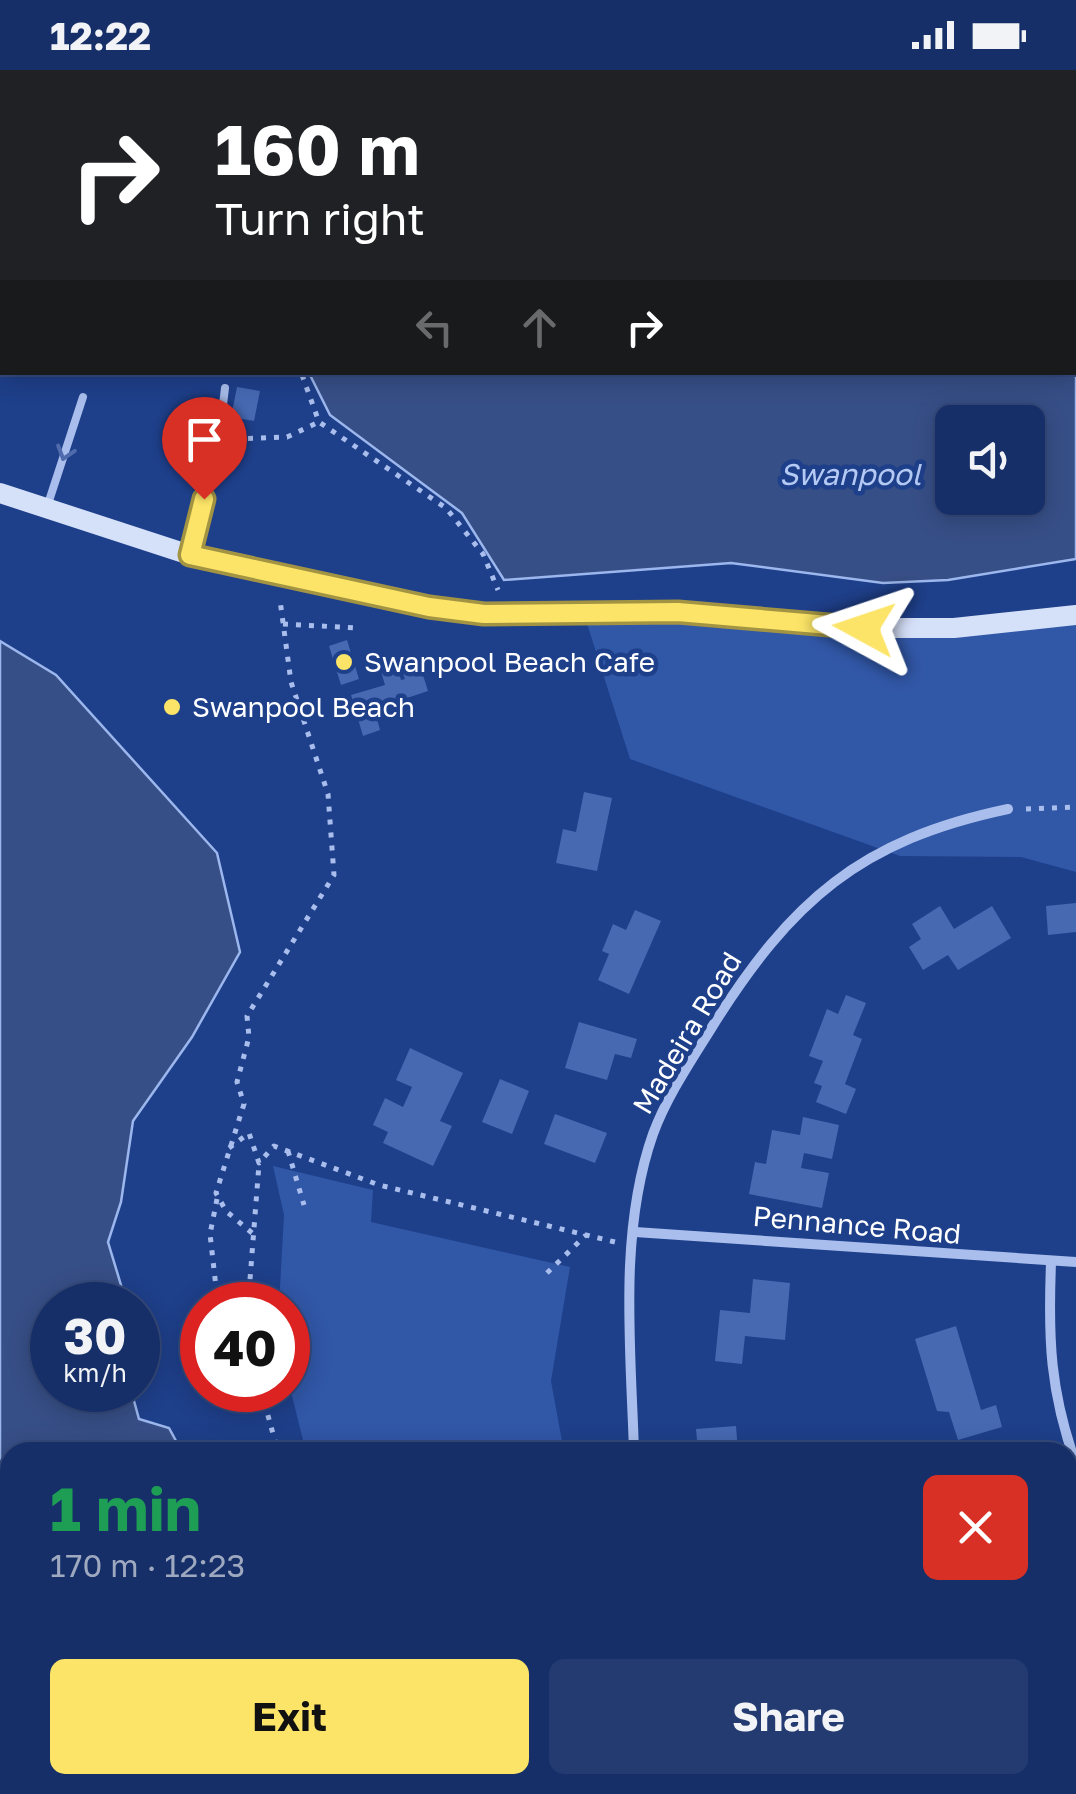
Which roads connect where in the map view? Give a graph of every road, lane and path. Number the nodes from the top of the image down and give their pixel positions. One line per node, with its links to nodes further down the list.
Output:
1 (302, 375): 4 (path)
2 (225, 388): 8 (lane)
3 (83, 397): 7 (lane, one-way to 7)
4 (318, 422): 5 (path); 9 (path)
5 (236, 437)
6 (0, 493): 7 (street)
7 (47, 508): 8 (street)
8 (190, 555): 9 (street)
9 (502, 613): 10 (street)
10 (1076, 615)
11 (358, 628): 14 (path)
12 (1076, 807): 13 (path)
13 (1008, 809): 19 (street, Madeira Road)
14 (228, 1149): 16 (path); 17 (path)
15 (288, 1152): 16 (path); 18 (path); 21 (path)
16 (260, 1164): 20 (path)
17 (217, 1199): 20 (path); 26 (path)
18 (304, 1205)
19 (634, 1232): 22 (street, Madeira Road); 24 (street, Pennance Road)
20 (252, 1233): 27 (path)
21 (586, 1235): 22 (path); 25 (path)
22 (632, 1246): 30 (street, Madeira Road)
23 (1076, 1262): 24 (street, Pennance Road)
24 (1051, 1263): 31 (street)
25 (547, 1272)
26 (215, 1282)
27 (249, 1282)
28 (268, 1412): 29 (path)
29 (275, 1442)
30 (634, 1442)
31 (1069, 1442)

